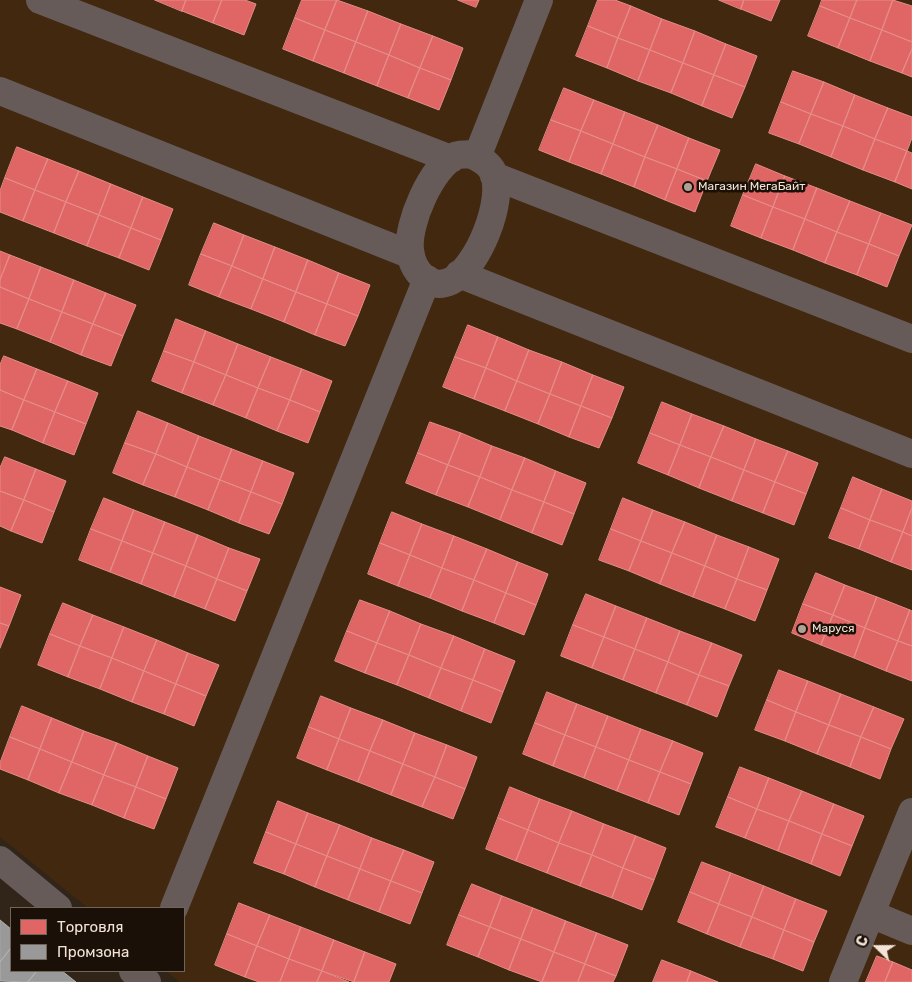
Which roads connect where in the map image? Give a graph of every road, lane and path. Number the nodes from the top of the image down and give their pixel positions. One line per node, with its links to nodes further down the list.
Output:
1 (40, 0): 4 (street)
2 (539, 0): 4 (street)
3 (0, 91): 5 (street)
4 (474, 164): 5 (street); 6 (street); 8 (street)
5 (411, 255): 7 (street)
6 (459, 274): 7 (street); 9 (street)
7 (427, 279): 13 (street)
8 (912, 339)
9 (912, 454)
10 (912, 812): 14 (street)
11 (0, 860): 12 (street)
12 (57, 907)
13 (174, 907)
14 (871, 914): 15 (street); 16 (street)
15 (912, 931)
16 (843, 982)

